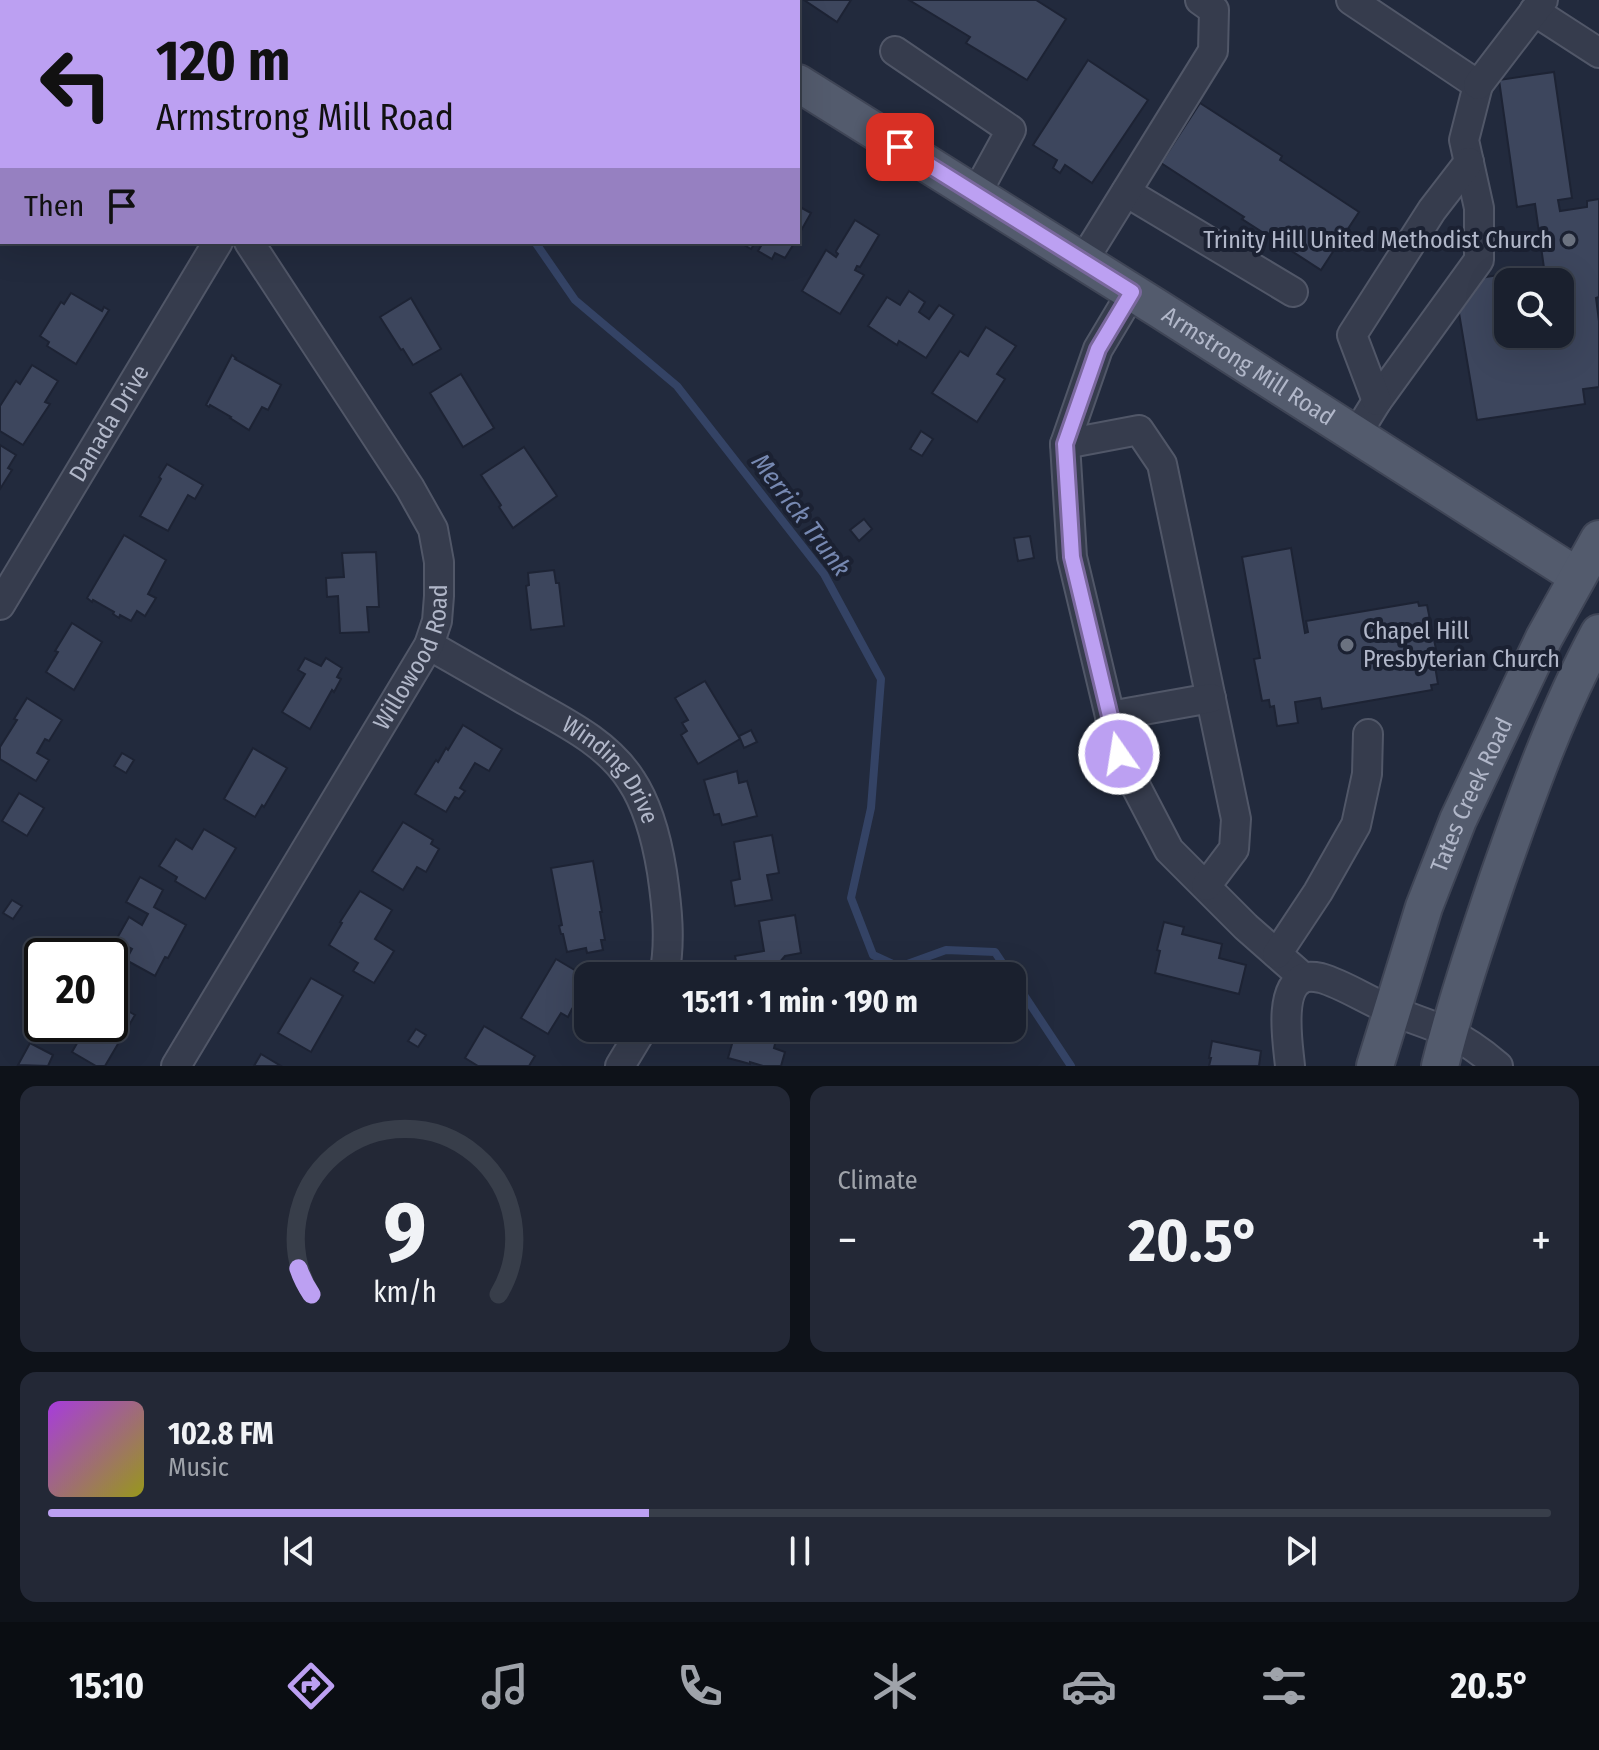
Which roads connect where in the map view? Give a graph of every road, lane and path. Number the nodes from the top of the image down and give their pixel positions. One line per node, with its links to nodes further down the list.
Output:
1 (1200, 0): 9 (street)
2 (1351, 0): 7 (street)
3 (1538, 5): 5 (street); 7 (street)
4 (895, 51): 10 (street)
5 (1599, 53)
6 (800, 84): 10 (main road, Armstrong Mill Road)
7 (1478, 85): 8 (street)
8 (1469, 162): 16 (street); 16 (street)
9 (1126, 192): 13 (street); 15 (street)
10 (976, 194): 13 (main road, Armstrong Mill Road)
11 (217, 244): 21 (street, Danada Drive)
12 (250, 244): 23 (street, Willowood Road)
13 (1083, 261): 14 (main road, Armstrong Mill Road)
14 (1132, 292): 17 (main road, Armstrong Mill Road); 18 (street)
15 (1293, 292)
16 (1377, 401): 17 (street)
17 (1356, 435): 20 (main road, Armstrong Mill Road)
18 (1065, 444): 24 (street); 25 (street)
19 (1599, 539): 20 (main road, Tates Creek Road)
20 (1588, 581): 31 (main road, Tates Creek Road)
21 (0, 605)
22 (1599, 633): 33 (main road, Tates Creek Road)
23 (429, 645): 29 (street, Winding Drive); 34 (street, Willowood Road)
24 (1211, 698): 25 (street); 27 (street)
25 (1110, 716): 27 (street)
26 (1368, 734): 28 (street)
27 (1206, 886): 28 (street)
28 (1277, 954): 30 (street)
29 (666, 962)
30 (1304, 978): 31 (street); 36 (street)
31 (1391, 1010): 33 (street); 37 (main road, Tates Creek Road)
32 (635, 1042): 35 (street)
33 (1445, 1049): 38 (street)
34 (176, 1066)
35 (620, 1066)
36 (1290, 1066)
37 (1375, 1066)
38 (1498, 1066)

